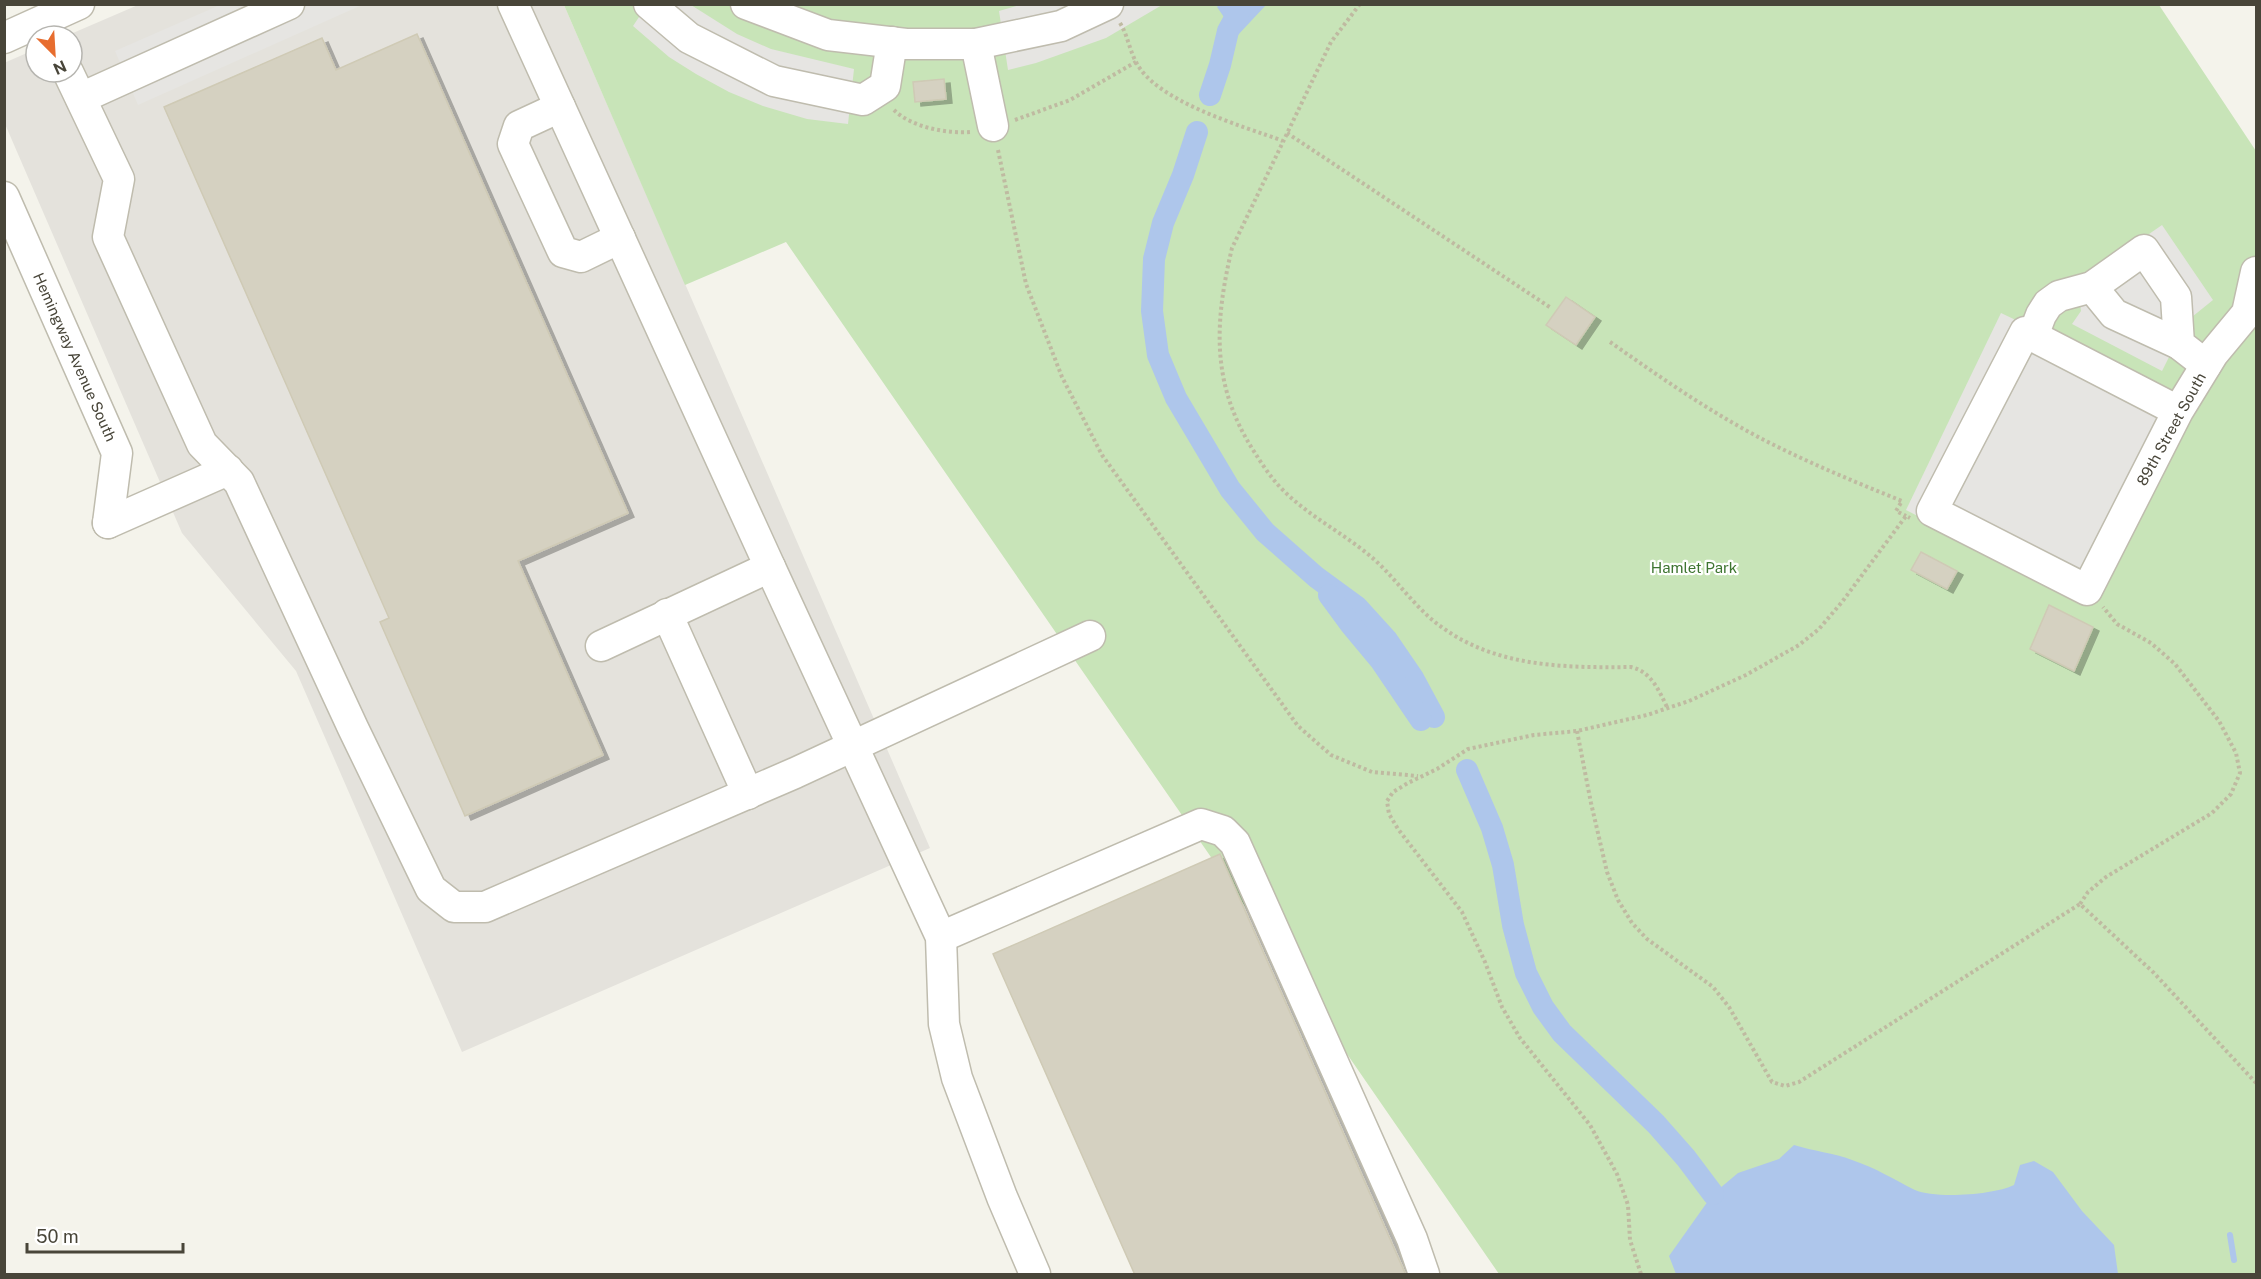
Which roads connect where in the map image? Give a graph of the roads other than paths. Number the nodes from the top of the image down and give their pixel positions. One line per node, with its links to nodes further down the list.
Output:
1 (79, 4): 7 (street)
2 (289, 4): 12 (street)
3 (513, 4): 13 (street)
4 (649, 4): 10 (street)
5 (746, 4): 10 (street)
6 (1108, 4): 11 (street)
7 (52, 24)
8 (24, 33): 9 (street)
9 (4, 38)
10 (892, 42): 11 (street)
11 (976, 44): 14 (street)
12 (74, 85): 23 (street)
13 (560, 107): 16 (street); 16 (street)
14 (993, 126)
15 (4, 197): 23 (street, Hemingway Avenue South)
16 (620, 238): 24 (street)
17 (2256, 272): 21 (street, 89th Street South)
18 (2092, 287): 19 (street); 20 (street); 20 (street)
19 (2033, 336): 22 (street); 22 (street, 89th Street South)
20 (2179, 344): 21 (street)
21 (2206, 365): 22 (street, 89th Street South)
22 (2178, 411)
23 (228, 470): 29 (street)
24 (770, 567): 25 (street); 28 (street)
25 (668, 614): 27 (street); 29 (street)
26 (1090, 636): 28 (street)
27 (601, 646)
28 (852, 747): 29 (street); 30 (street)
29 (748, 794)
30 (941, 937): 31 (street); 32 (street)
31 (1035, 1275)
32 (1424, 1275)

